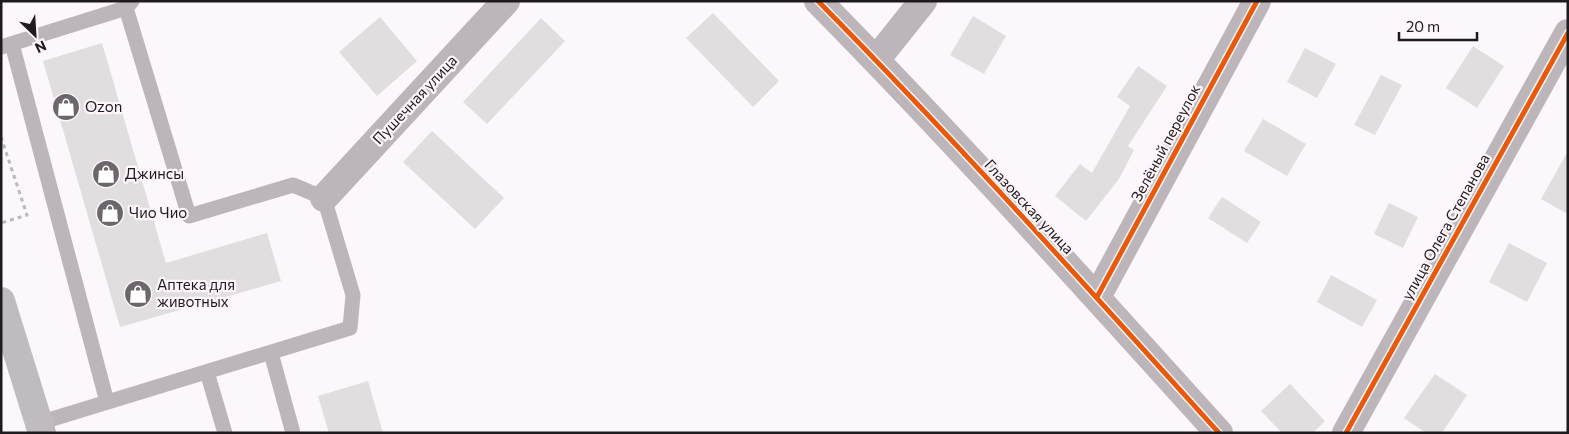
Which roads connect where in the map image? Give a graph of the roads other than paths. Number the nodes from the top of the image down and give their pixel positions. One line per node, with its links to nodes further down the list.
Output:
1 (506, 1): 9 (street, Пушечная улица)
2 (818, 1): 8 (street, Глазовская улица)
3 (923, 1): 8 (street)
4 (1257, 1): 10 (street, Зелёный переулок)
5 (129, 5): 7 (lane); 9 (lane)
6 (1568, 34): 19 (street, улица Олега Степанова)
7 (7, 46): 14 (lane)
8 (876, 60): 10 (street, Глазовская улица)
9 (324, 198): 12 (lane)
10 (1096, 298): 18 (street, Глазовская улица)
11 (2, 304): 15 (main road)
12 (270, 353): 13 (lane); 17 (lane)
13 (207, 372): 14 (lane); 16 (lane)
14 (107, 402): 15 (lane)
15 (41, 428)
16 (225, 433)
17 (293, 433)
18 (1219, 433)
19 (1346, 433)

